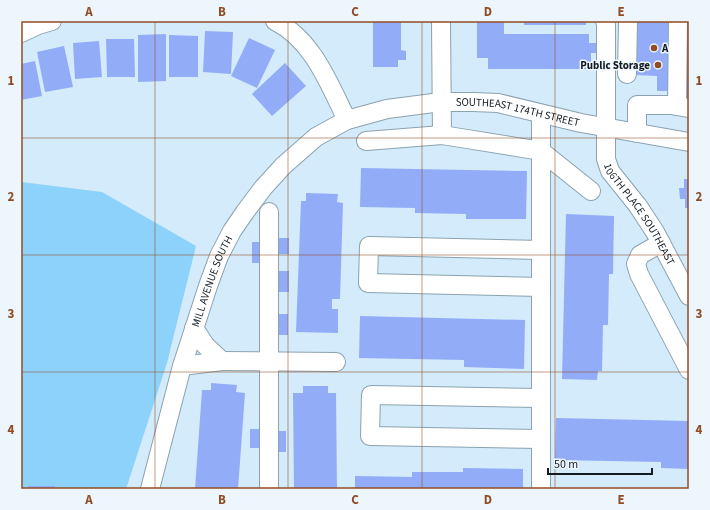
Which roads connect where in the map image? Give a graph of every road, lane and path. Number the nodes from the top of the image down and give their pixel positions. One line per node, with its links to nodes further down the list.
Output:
1 (52, 21): 7 (street)
2 (274, 21): 12 (street)
3 (441, 21): 9 (street)
4 (605, 21): 13 (street, 106TH PLACE SOUTHEAST)
5 (628, 21): 8 (street)
6 (678, 21): 10 (street)
7 (21, 33)
8 (627, 74)
9 (441, 102): 11 (street, SOUTHEAST 174TH STREET); 12 (street, SOUTHEAST 174TH STREET); 15 (street)
10 (683, 107): 14 (street)
11 (541, 114): 13 (street, SOUTHEAST 174TH STREET); 18 (street)
12 (346, 120): 25 (street, MILL AVENUE SOUTH)
13 (606, 128): 14 (street, SOUTHEAST 174TH STREET); 21 (street, 106TH PLACE SOUTHEAST)
14 (637, 133): 17 (street, SOUTHEAST 174TH STREET)
15 (442, 135): 16 (street); 18 (street)
16 (366, 141)
17 (689, 142)
18 (541, 151): 19 (street); 22 (street)
19 (591, 190)
20 (269, 212): 27 (street)
21 (661, 243): 24 (street, 106TH PLACE SOUTHEAST); 30 (street)
22 (541, 250): 23 (street); 23 (street)
23 (541, 287): 31 (street)
24 (689, 296)
25 (194, 328): 26 (street); 29 (street, MILL AVENUE SOUTH)
26 (222, 361): 27 (street); 29 (street)
27 (269, 361): 28 (street); 34 (street)
28 (336, 362)
29 (182, 366): 33 (street, MILL AVENUE SOUTH)
30 (689, 370)
31 (540, 398): 32 (street); 32 (street)
32 (540, 439): 35 (street)
33 (150, 489)
34 (269, 489)
35 (541, 489)

